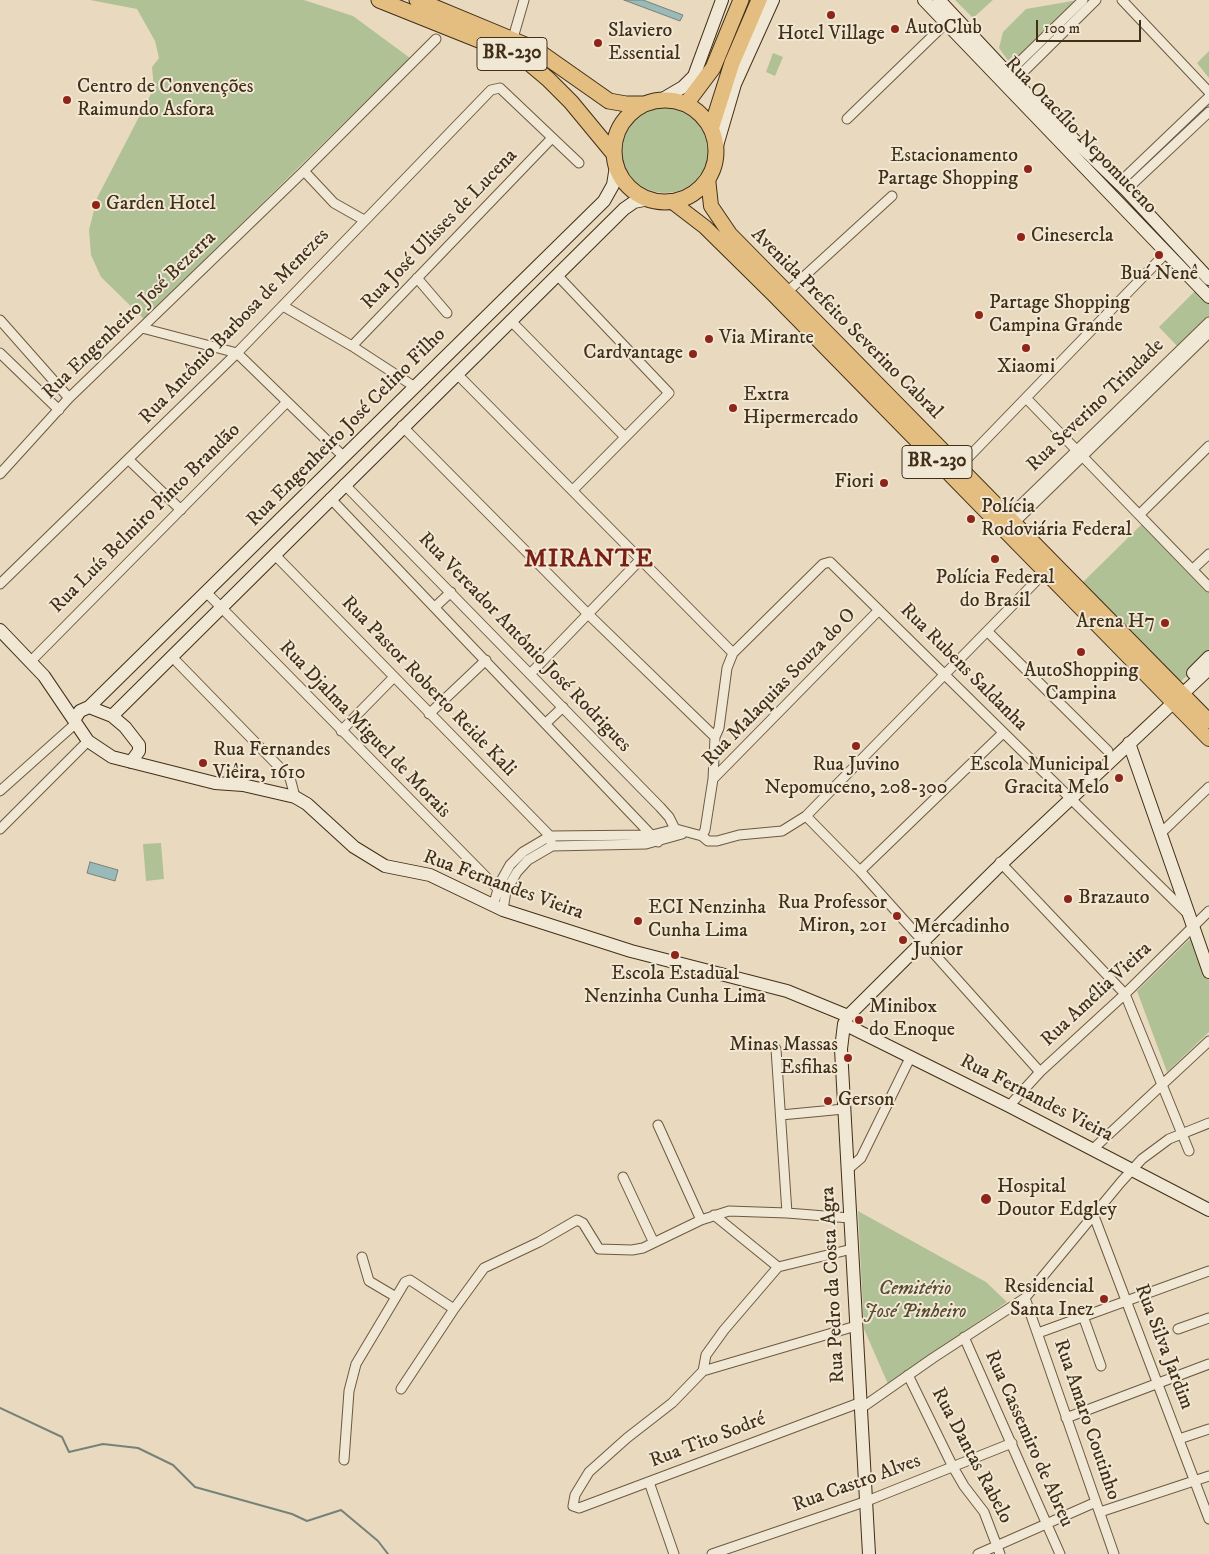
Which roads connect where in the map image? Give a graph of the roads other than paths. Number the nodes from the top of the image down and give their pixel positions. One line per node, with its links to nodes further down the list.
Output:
1 (379, 0): 27 (highway, BR-230)
2 (417, 0): 14 (highway, BR-230)
3 (524, 0): 14 (street)
4 (722, 0): 19 (street)
5 (741, 0): 21 (highway)
6 (759, 0): 24 (highway)
7 (773, 0): 26 (street)
8 (924, 0): 13 (street, Rua Otacílio Nepomuceno)
9 (939, 0): 16 (street, Rua Otacílio Nepomuceno)
10 (1083, 0): 16 (street)
11 (1096, 0): 16 (street)
12 (1122, 0): 17 (street)
13 (946, 24): 16 (street, Rua Otacílio Nepomuceno); 23 (street)
14 (513, 38): 20 (highway, BR-230)
15 (436, 39): 29 (street, Rua Engenheiro José Bezerra)
16 (1008, 80): 31 (street, Rua Otacílio Nepomuceno); 36 (street, Rua Otacílio Nepomuceno)
17 (1209, 92)
18 (1209, 96): 31 (street)
19 (661, 100): 20 (highway); 21 (highway)
20 (646, 104): 27 (highway)
21 (686, 104): 24 (highway)
22 (1209, 112): 31 (street)
23 (847, 119)
24 (711, 129): 26 (highway)
25 (552, 138): 28 (street); 35 (street, Rua Antônio Barbosa de Menezes); 38 (street, Rua José Ulisses de Lucena)
26 (716, 149): 30 (highway)
27 (615, 160): 33 (highway); 48 (street, Rua Engenheiro José Celino Filho)
28 (579, 163)
29 (304, 171): 35 (street); 47 (street, Rua Engenheiro José Bezerra)
30 (708, 178): 34 (highway); 40 (main road, Avenida Prefeito Severino Cabral / BR-230)
31 (1123, 187): 39 (street, Rua Otacílio Nepomuceno)
32 (892, 196): 40 (street)
33 (649, 199): 34 (highway); 37 (street, Rua Engenheiro José Celino Filho)
34 (671, 201): 80 (main road, Avenida Prefeito Severino Cabral / BR-230)
35 (364, 220): 42 (street, Rua Antônio Barbosa de Menezes)
36 (1166, 253): 41 (street, Rua Otacílio Nepomuceno); 57 (street)
37 (558, 276): 45 (street, Rua Engenheiro José Celino Filho); 61 (street)
38 (417, 278): 43 (street); 51 (street, Rua José Ulisses de Lucena)
39 (1209, 279)
40 (787, 292): 66 (main road, Avenida Prefeito Severino Cabral / BR-230)
41 (1209, 297)
42 (283, 306): 51 (street); 52 (street, Rua Antônio Barbosa de Menezes)
43 (447, 313)
44 (0, 320): 56 (street)
45 (510, 320): 50 (street, Rua Engenheiro José Celino Filho); 61 (street)
46 (1209, 322): 63 (street, Rua Severino Trindade)
47 (142, 328): 52 (street); 56 (street, Rua Engenheiro José Bezerra)
48 (475, 328): 50 (street); 55 (street, Rua Engenheiro José Celino Filho)
49 (1209, 333): 63 (street, Rua Severino Trindade)
50 (489, 341): 54 (street, Rua Engenheiro José Celino Filho)
51 (352, 346): 55 (street)
52 (236, 352): 58 (street); 65 (street, Rua Antônio Barbosa de Menezes)
53 (0, 353): 59 (street)
54 (457, 374): 60 (street, Rua Engenheiro José Celino Filho); 69 (street)
55 (416, 387): 64 (street, Rua Engenheiro José Celino Filho)
56 (69, 398): 59 (street, Rua Engenheiro José Bezerra)
57 (1026, 398): 63 (street); 66 (street)
58 (287, 402): 64 (street); 71 (street, Rua Luís Belmiro Pinto Brandão)
59 (59, 410): 67 (street, Rua Engenheiro José Bezerra)
60 (402, 426): 68 (street, Rua Engenheiro José Celino Filho); 88 (street)
61 (625, 437): 69 (street)
62 (1209, 446): 72 (street)
63 (1080, 452): 72 (street); 74 (street, Rua Severino Trindade)
64 (344, 457): 73 (street, Rua Engenheiro José Celino Filho)
65 (129, 460): 71 (street); 81 (street, Rua Antônio Barbosa de Menezes)
66 (959, 467): 74 (main road, Avenida Prefeito Severino Cabral / BR-230)
67 (0, 474)
68 (344, 484): 70 (street, Rua Engenheiro José Celino Filho); 83 (street, Rua Vereador Antônio José Rodrigues)
69 (573, 490): 78 (street)
70 (330, 498): 75 (street, Rua Engenheiro José Celino Filho); 85 (street, Rua Vereador Antônio José Rodrigues)
71 (181, 510): 94 (street, Rua Luís Belmiro Pinto Brandão)
72 (1140, 514): 79 (street)
73 (283, 517): 75 (street); 84 (street, Rua Engenheiro José Celino Filho)
74 (1011, 520): 100 (main road, Avenida Prefeito Severino Cabral / BR-230)
75 (297, 530): 76 (street, Rua Engenheiro José Celino Filho)
76 (274, 554): 86 (street, Rua Engenheiro José Celino Filho); 99 (street, Rua Pastor Roberto Reide Kali)
77 (1209, 554): 79 (street)
78 (640, 559): 88 (street); 91 (street)
79 (1193, 569): 82 (street)
80 (1045, 572): 90 (street); 100 (main road, Avenida Prefeito Severino Cabral / BR-230)
81 (0, 584)
82 (1209, 587)
83 (450, 592): 85 (street); 97 (street, Rua Vereador Antônio José Rodrigues)
84 (207, 593): 86 (street, Rua Djalma Miguel de Morais); 103 (street, Rua Engenheiro José Celino Filho)
85 (435, 607): 93 (street, Rua Vereador Antônio José Rodrigues)
86 (221, 608): 104 (street, Rua Engenheiro José Celino Filho); 107 (street, Rua Djalma Miguel de Morais)
87 (879, 610): 91 (street, Rua Rubens Saldanha); 98 (street, Rua Rubens Saldanha); 115 (street, Rua Malaquias Souza do O)
88 (588, 614): 97 (street); 109 (street)
89 (0, 630): 94 (street)
90 (987, 631): 98 (street); 113 (street)
91 (733, 653): 109 (street)
92 (1209, 657): 100 (street)
93 (486, 660): 102 (street); 106 (street, Rua Vereador Antônio José Rodrigues)
94 (31, 661): 103 (street)
95 (177, 662): 119 (street)
96 (1209, 669): 100 (street)
97 (530, 674): 101 (street, Rua Vereador Antônio José Rodrigues)
98 (944, 675): 108 (street, Rua Rubens Saldanha); 120 (street)
99 (394, 677): 102 (street, Rua Pastor Roberto Reide Kali); 107 (street)
100 (1175, 696): 105 (main road, Avenida Prefeito Severino Cabral / BR-230); 110 (main road, Avenida Prefeito Severino Cabral / BR-230); 112 (street); 113 (street)
101 (563, 707): 106 (street); 122 (street, Rua Vereador Antônio José Rodrigues)
102 (429, 714): 124 (street, Rua Pastor Roberto Reide Kali)
103 (79, 716): 104 (street); 111 (street, Rua Fernandes Vieira); 117 (street, Rua Engenheiro José Celino Filho)
104 (112, 716): 114 (street)
105 (1209, 721)
106 (546, 723): 126 (street, Rua Vereador Antônio José Rodrigues)
107 (341, 731): 131 (street, Rua Djalma Miguel de Morais)
108 (1003, 733): 118 (street, Rua Rubens Saldanha); 130 (street)
109 (715, 737): 115 (street)
110 (1209, 740)
111 (88, 741): 114 (street, Rua Fernandes Vieira); 121 (street)
112 (1129, 743): 118 (street); 123 (street)
113 (1108, 751): 118 (street)
114 (131, 762): 119 (street, Rua Fernandes Vieira)
115 (713, 780): 125 (street, Rua Malaquias Souza do O)
116 (1209, 787): 123 (street)
117 (0, 791)
118 (1068, 796): 129 (street); 134 (street, Rua Rubens Saldanha)
119 (295, 797): 132 (street, Rua Fernandes Vieira)
120 (806, 816): 125 (street); 130 (street)
121 (0, 829)
122 (680, 832): 125 (street); 126 (street)
123 (1160, 834): 134 (street)
124 (550, 836): 126 (street); 127 (street); 128 (street)
125 (702, 836)
126 (655, 838): 127 (street)
127 (552, 846): 128 (street)
128 (537, 849): 131 (street); 132 (street)
129 (999, 865): 136 (street); 138 (street)
130 (860, 871): 136 (street)
131 (498, 890): 132 (street)
132 (498, 908): 139 (street, Rua Fernandes Vieira)
133 (1209, 911): 134 (street, Rua Amélia Vieira)
134 (1191, 922): 135 (street); 138 (street, Rua Amélia Vieira)
135 (1203, 942): 137 (street)
136 (923, 943): 139 (street); 143 (street)
137 (1209, 972)
138 (1125, 994): 143 (street, Rua Amélia Vieira); 144 (street)
139 (846, 1020): 142 (street, Rua Fernandes Vieira); 146 (street, Rua Pedro da Costa Agra)
140 (1209, 1041): 144 (street)
141 (776, 1049): 147 (street)
142 (911, 1056): 145 (street, Rua Fernandes Vieira); 153 (street)
143 (1040, 1072): 145 (street, Rua Amélia Vieira)
144 (1162, 1085): 150 (street); 151 (street)
145 (1009, 1106): 151 (street, Rua Fernandes Vieira)
146 (844, 1109): 147 (street); 153 (street, Rua Pedro da Costa Agra)
147 (781, 1115): 157 (street)
148 (1209, 1123): 150 (street, Rua Tito Sodré)
149 (658, 1125): 161 (street)
150 (1181, 1132): 152 (street); 154 (street, Rua Tito Sodré)
151 (1094, 1149): 154 (street, Rua Fernandes Vieira)
152 (1189, 1151)
153 (847, 1170): 160 (street, Rua Pedro da Costa Agra)
154 (1132, 1170): 156 (street, Rua Fernandes Vieira); 159 (street, Rua Tito Sodré)
155 (623, 1177): 162 (street)
156 (1209, 1210)
157 (787, 1213): 158 (street); 160 (street)
158 (714, 1215): 161 (street); 165 (street)
159 (1094, 1216): 168 (street, Rua Tito Sodré); 169 (street, Rua Silva Jardim)
160 (850, 1218): 163 (street, Rua Pedro da Costa Agra)
161 (701, 1220): 162 (street)
162 (653, 1242): 170 (street)
163 (852, 1249): 165 (street); 173 (street, Rua Pedro da Costa Agra)
164 (362, 1257): 167 (street)
165 (778, 1268): 179 (street)
166 (1209, 1271): 169 (street)
167 (396, 1297): 170 (street); 188 (street)
168 (1025, 1298): 175 (street, Rua Amaro Coutinho); 176 (street, Rua Tito Sodré)
169 (1125, 1300): 171 (street); 181 (street, Rua Silva Jardim)
170 (454, 1309): 182 (street)
171 (1083, 1316): 175 (street); 178 (street)
172 (1209, 1318): 174 (street)
173 (856, 1326): 179 (street); 183 (street, Rua Pedro da Costa Agra)
174 (1178, 1329)
175 (1038, 1333): 184 (street, Rua Amaro Coutinho)
176 (964, 1337): 180 (street, Rua Tito Sodré); 187 (street, Rua Cassemiro de Abreu)
177 (1209, 1364): 181 (street)
178 (1101, 1366)
179 (703, 1371): 192 (street, Rua Tito Sodré)
180 (908, 1375): 183 (street, Rua Tito Sodré); 189 (street, Rua Dantas Rabelo)
181 (1158, 1384): 184 (street); 186 (street, Rua Silva Jardim)
182 (401, 1389)
183 (860, 1406): 192 (street, Rua Tito Sodré); 193 (street, Rua Pedro da Costa Agra)
184 (1066, 1418): 194 (street, Rua Amaro Coutinho)
185 (1209, 1429): 186 (street)
186 (1179, 1439): 191 (street, Rua Silva Jardim)
187 (1012, 1443): 189 (street, Rua Castro Alves); 197 (street, Rua Cassemiro de Abreu)
188 (344, 1460)
189 (953, 1467): 193 (street, Rua Castro Alves); 198 (street, Rua Dantas Rabelo)
190 (1209, 1476): 191 (street)
191 (1195, 1481): 195 (street); 196 (street, Rua Silva Jardim)
192 (649, 1482): 199 (street)
193 (867, 1501): 200 (street, Rua Castro Alves); 201 (street, Rua Pedro da Costa Agra)
194 (1096, 1502): 195 (street, Rua Amaro Coutinho); 197 (street)
195 (1100, 1512): 204 (street, Rua Amaro Coutinho)
196 (1209, 1519)
197 (1046, 1524): 198 (street); 203 (street, Rua Cassemiro de Abreu)
198 (998, 1551): 202 (street)
199 (674, 1554)
200 (712, 1554)
201 (870, 1554)
202 (978, 1554)
203 (1060, 1554)
204 (1114, 1554)

